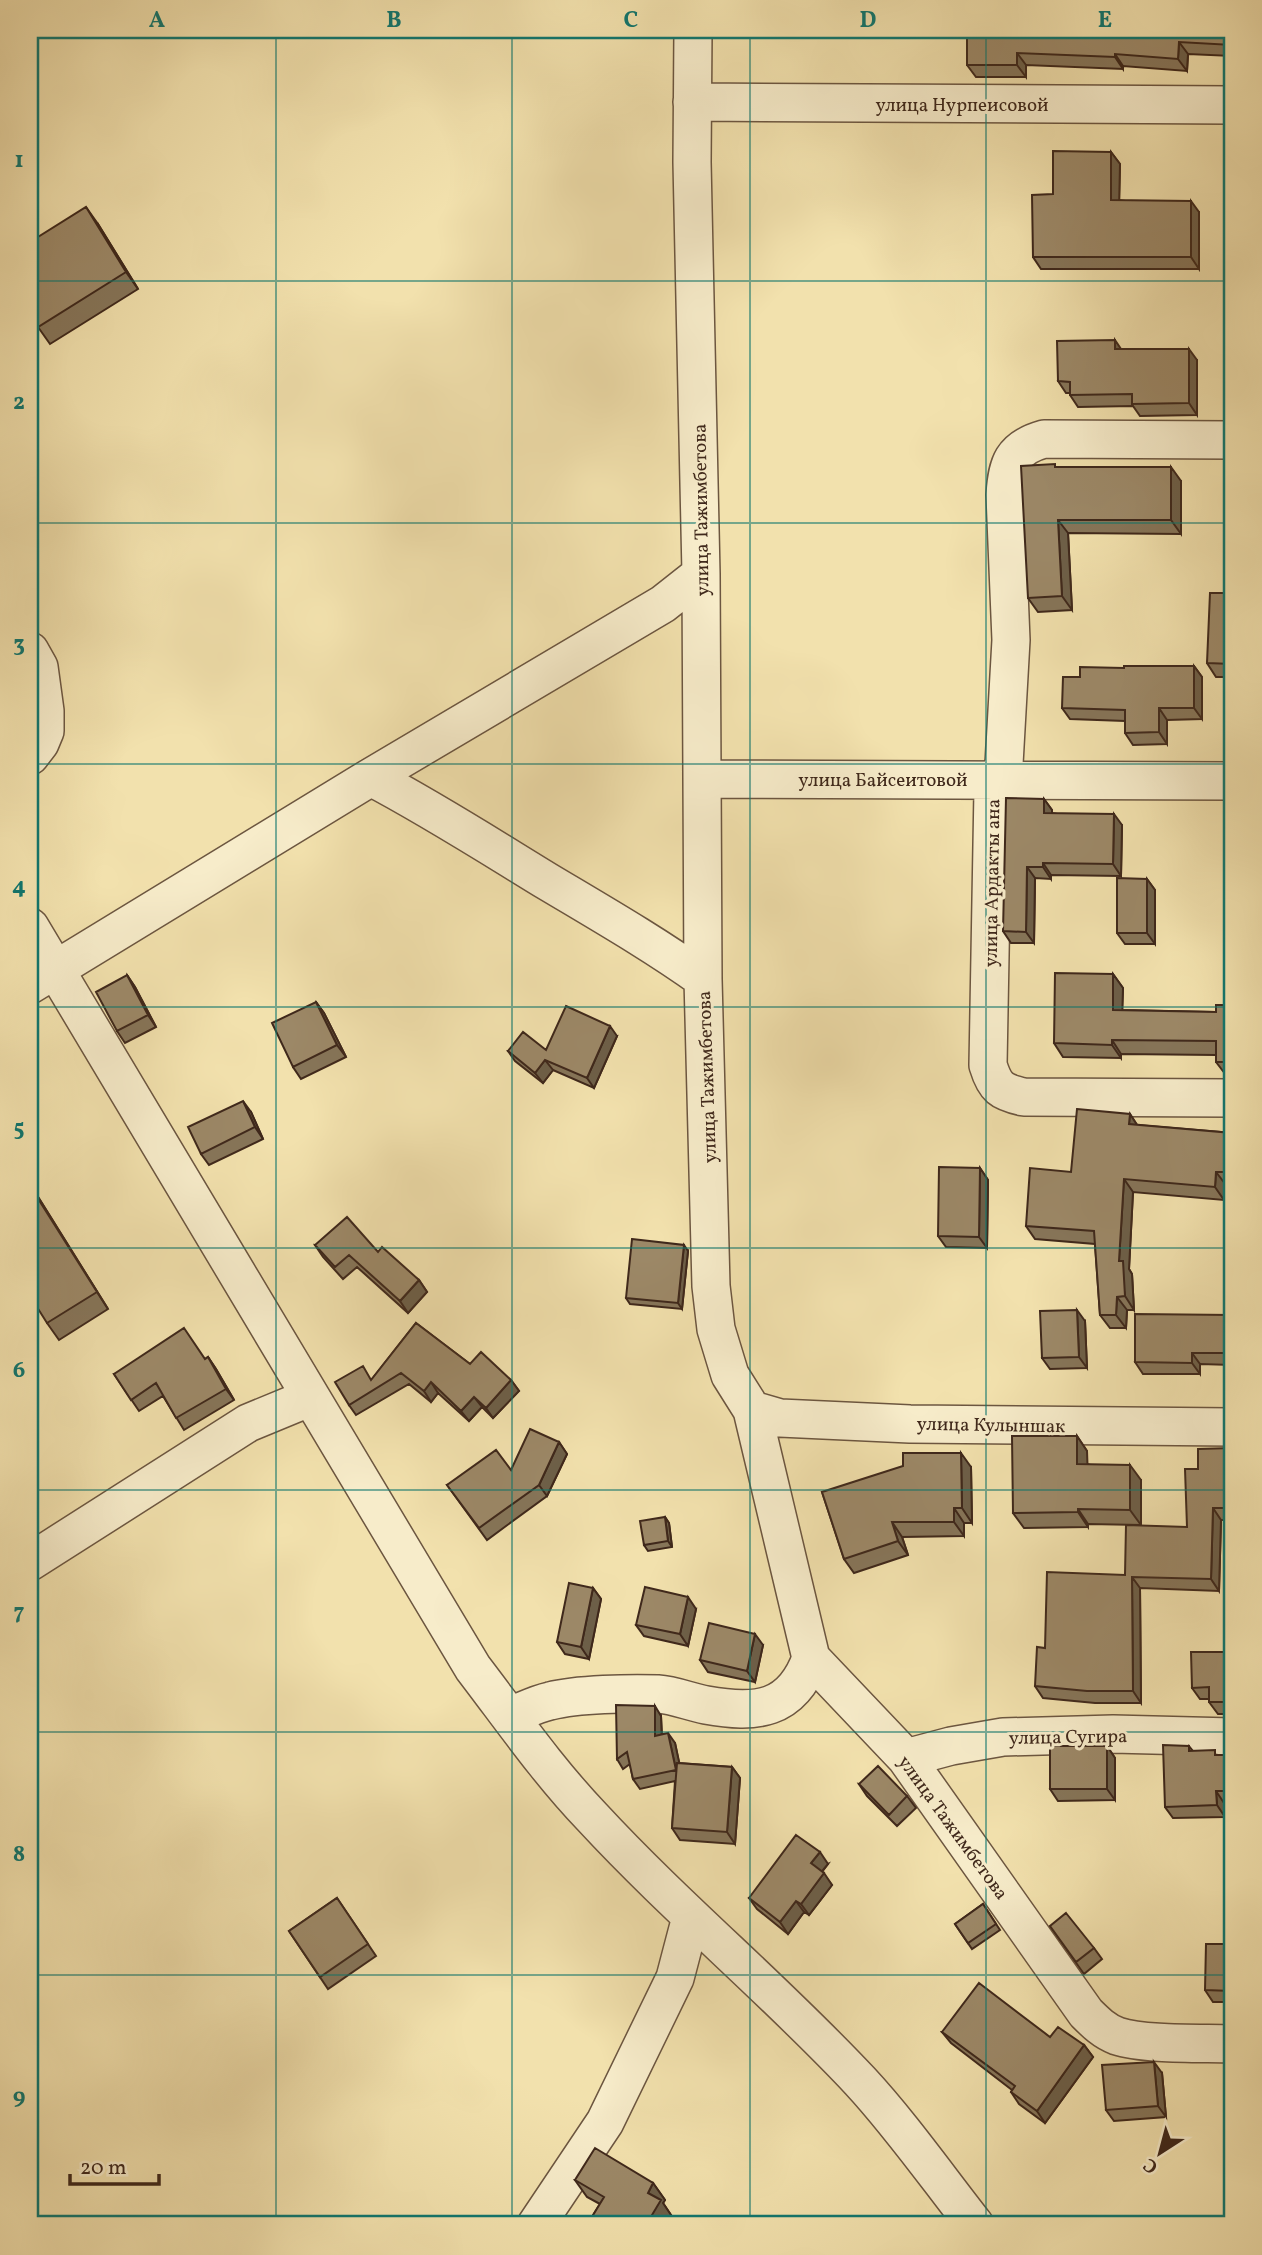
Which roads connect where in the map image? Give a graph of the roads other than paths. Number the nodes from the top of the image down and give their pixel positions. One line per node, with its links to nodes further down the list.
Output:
1 (693, 30): 2 (street, улица Тажимбетова)
2 (692, 102): 3 (street, улица Нурпеисовой); 5 (street, улица Тажимбетова)
3 (1232, 105)
4 (1232, 440): 10 (street, улица Ардакты ана)
5 (701, 574): 8 (street); 9 (street, улица Тажимбетова)
6 (30, 651): 7 (street)
7 (30, 756)
8 (371, 777): 13 (street); 14 (street)
9 (702, 779): 10 (street, улица Байсеитовой); 14 (street, улица Тажимбетова)
10 (996, 779): 11 (street, улица Байсеитовой); 15 (street, улица Ардакты ана)
11 (1232, 781)
12 (30, 927): 13 (street)
13 (42, 978): 16 (street)
14 (703, 979): 17 (street, улица Тажимбетова)
15 (1232, 1098)
16 (311, 1397): 19 (street); 21 (street)
17 (752, 1410): 18 (street, улица Кулыншак); 20 (street, улица Тажимбетова)
18 (1232, 1427)
19 (30, 1562)
20 (811, 1658): 21 (street); 23 (street, улица Тажимбетова)
21 (510, 1716): 24 (street)
22 (1232, 1737): 23 (street, улица Сугира)
23 (906, 1758): 25 (street, улица Тажимбетова)
24 (691, 1917): 26 (street); 27 (street)
25 (1232, 2044)
26 (536, 2225)
27 (975, 2225)

